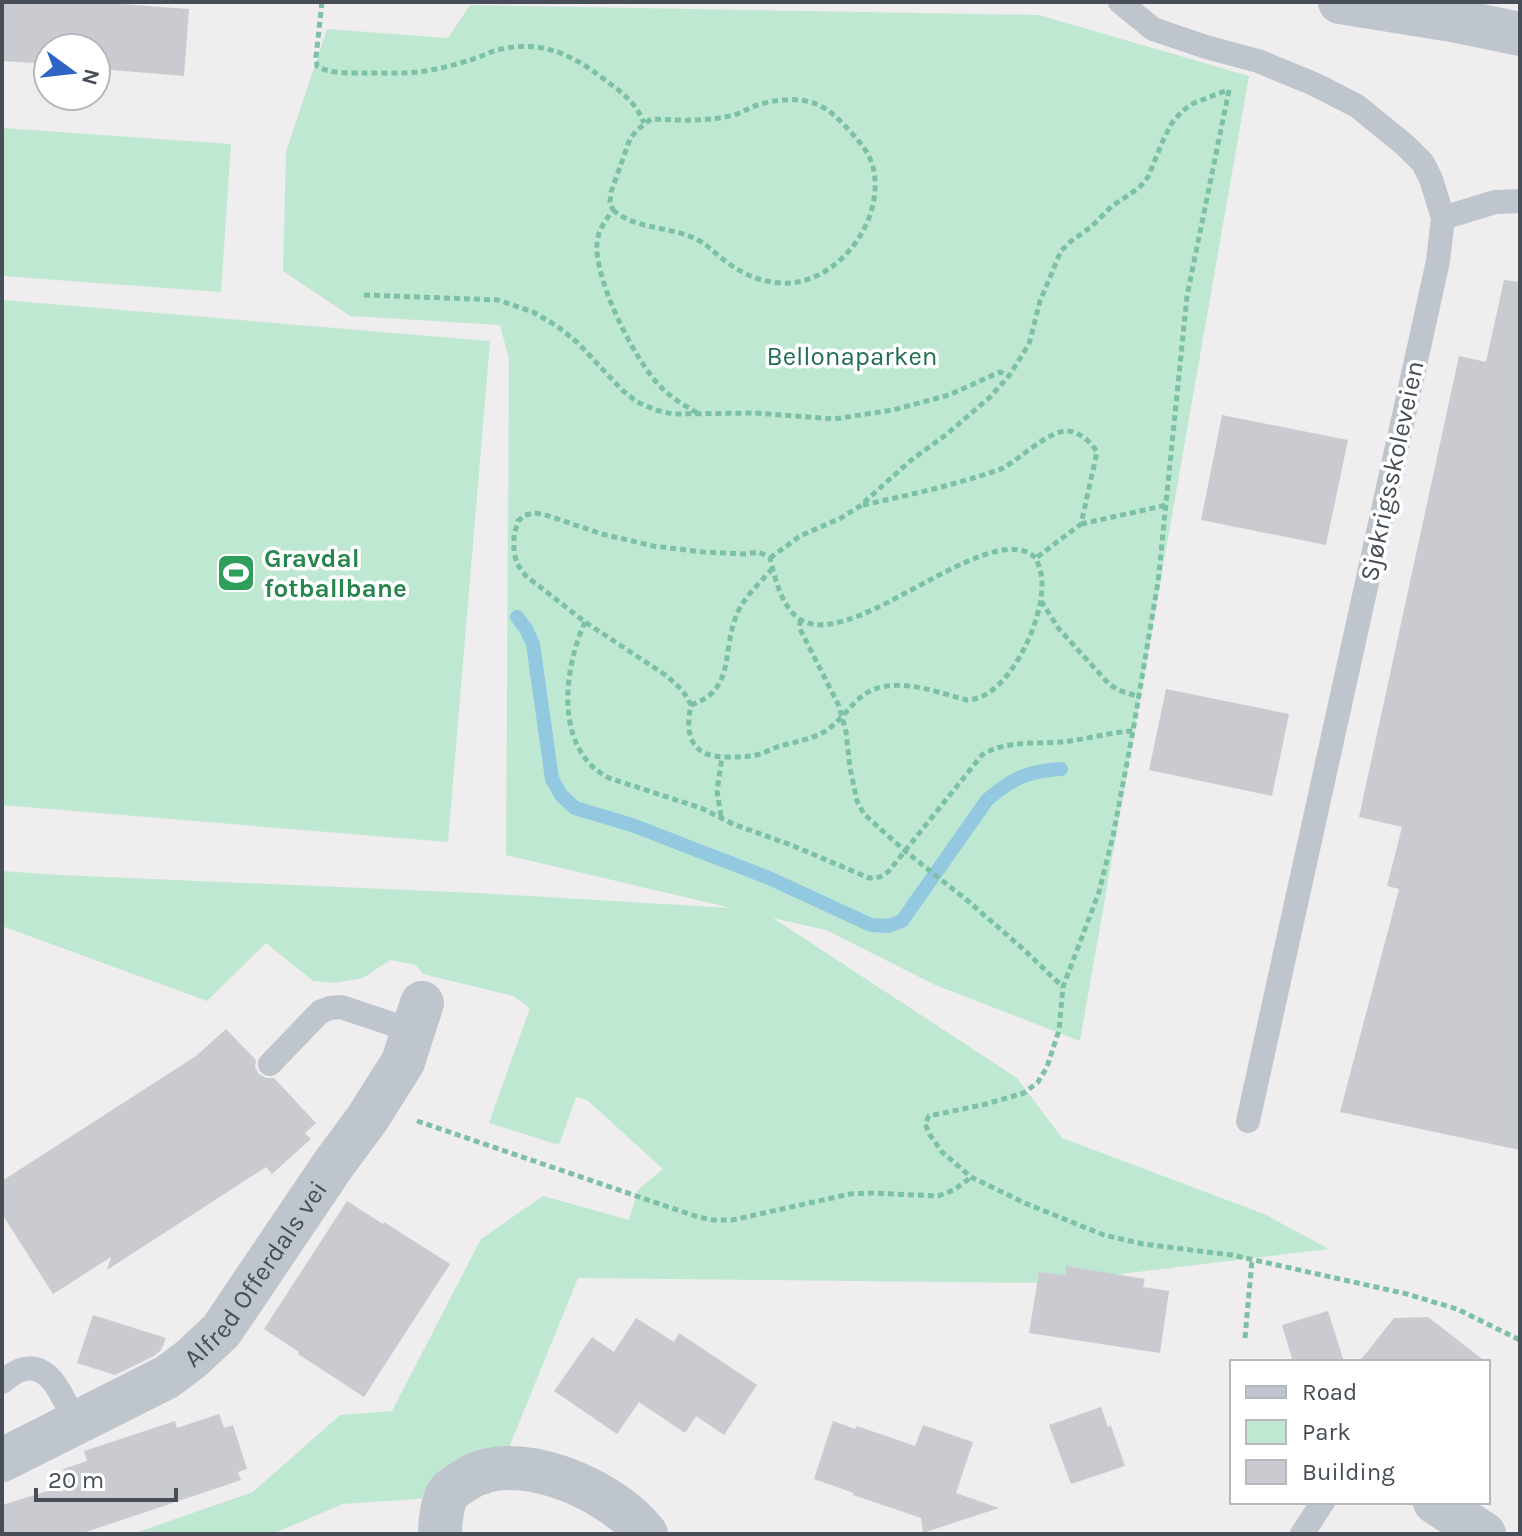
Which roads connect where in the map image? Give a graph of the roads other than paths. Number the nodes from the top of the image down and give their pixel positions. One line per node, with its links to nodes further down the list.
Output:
1 (1120, 2): 5 (lane, Sjøkrigsskoleveien)
2 (1340, 2): 3 (street)
3 (1520, 34)
4 (1520, 201): 5 (lane)
5 (1443, 218): 8 (lane, Sjøkrigsskoleveien)
6 (417, 1017): 7 (lane); 10 (street, Alfred Offerdals vei)
7 (270, 1064)
8 (1248, 1121)
9 (2, 1382): 10 (lane)
10 (75, 1422): 11 (street, Alfred Offerdals vei)
11 (2, 1460)
12 (1322, 1504): 16 (lane)
13 (1438, 1504): 17 (street)
14 (440, 1534): 15 (street)
15 (646, 1534)
16 (1302, 1534)
17 (1484, 1534)

